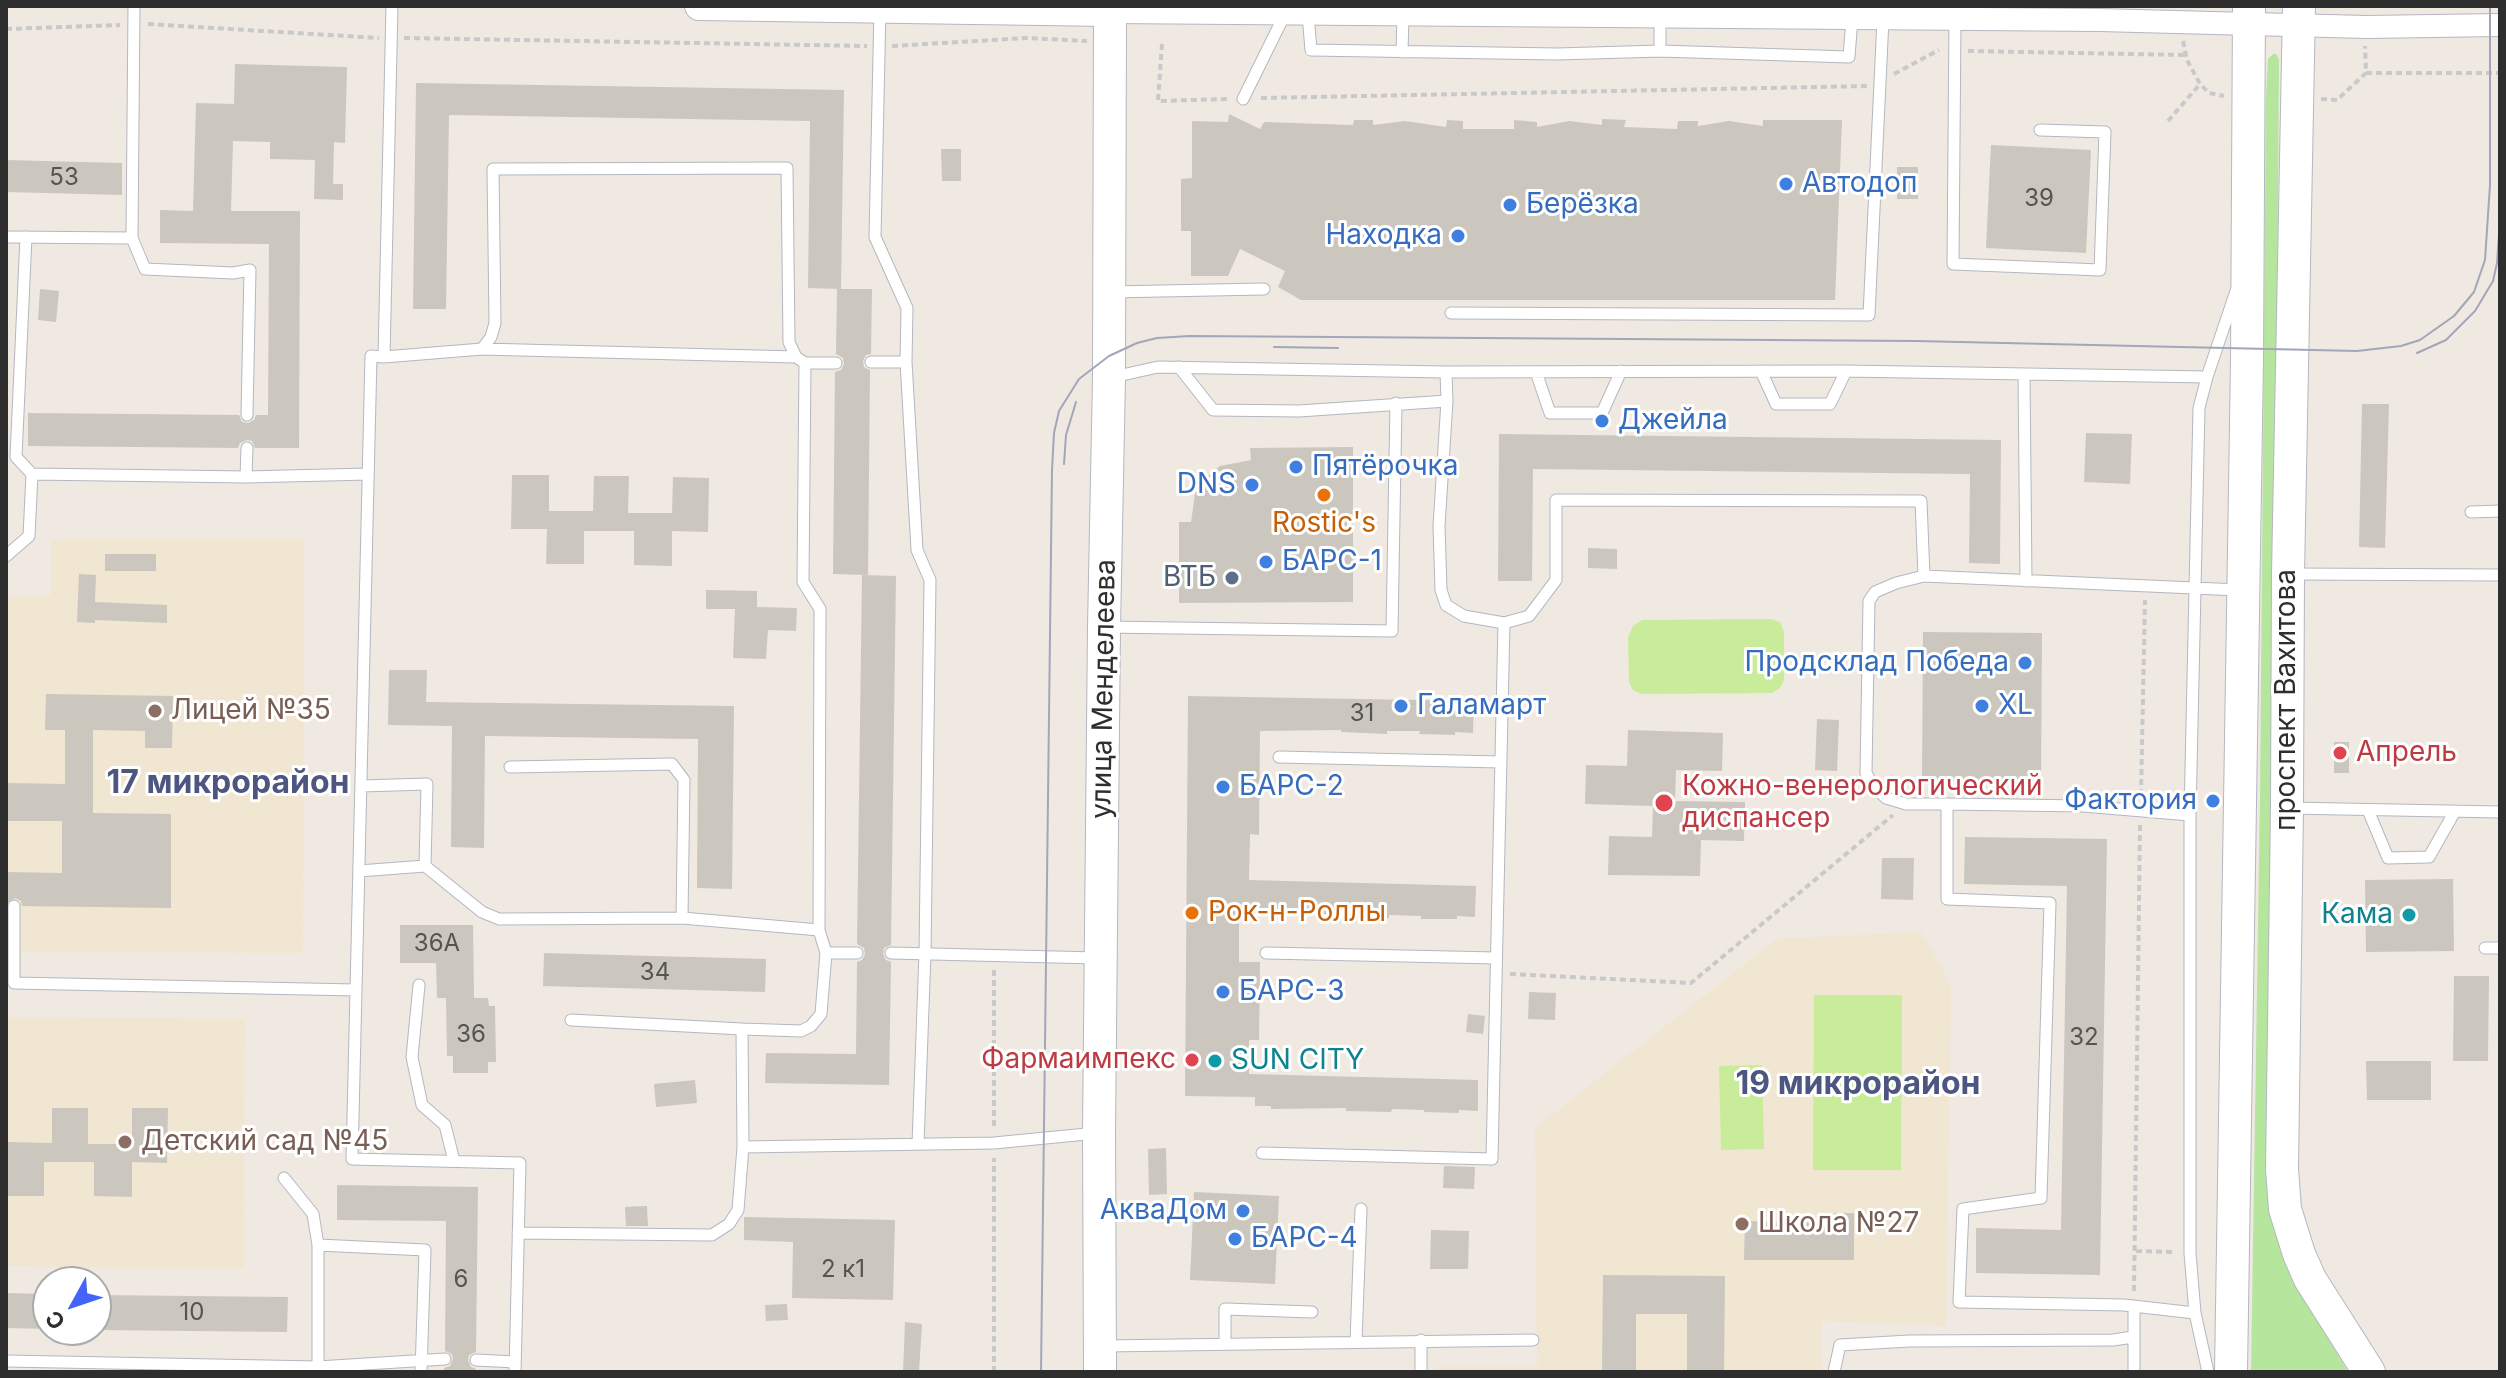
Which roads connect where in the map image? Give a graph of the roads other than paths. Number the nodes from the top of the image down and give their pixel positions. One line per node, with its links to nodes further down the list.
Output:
1 (134, 6): 23 (lane)
2 (392, 6): 29 (lane)
3 (699, 6): 5 (street)
4 (1046, 8): 5 (street); 6 (street)
5 (880, 9): 32 (lane)
6 (1110, 9): 7 (street); 26 (main road, улица Менделеева)
7 (1285, 14): 8 (street); 19 (lane)
8 (1308, 14): 10 (street); 18 (lane)
9 (1839, 14): 13 (street); 14 (street); 17 (lane)
10 (1403, 15): 13 (street); 18 (lane)
11 (2249, 15): 12 (street); 15 (street); 24 (main road, проспект Вахитова)
12 (2298, 16): 16 (street); 54 (main road, проспект Вахитова)
13 (1660, 17): 17 (lane)
14 (1883, 19): 15 (street); 27 (lane)
15 (1955, 19): 20 (lane)
16 (2500, 25)
17 (1660, 51): 18 (lane)
18 (1402, 52)
19 (1243, 99)
20 (2040, 130)
21 (6, 237): 22 (lane)
22 (26, 237): 23 (lane); 47 (lane)
23 (132, 238): 45 (lane)
24 (2247, 256): 41 (lane); 59 (main road, проспект Вахитова)
25 (1264, 289): 26 (lane)
26 (1109, 292): 42 (main road, улица Менделеева)
27 (1451, 313)
28 (482, 349): 29 (lane); 30 (lane); 30 (lane)
29 (384, 357): 49 (lane)
30 (800, 360): 33 (lane); 76 (lane)
31 (871, 362): 32 (lane)
32 (906, 362): 82 (lane)
33 (836, 363)
34 (1179, 367): 38 (lane); 42 (lane); 44 (lane)
35 (1621, 371): 36 (lane); 39 (lane); 39 (lane)
36 (1761, 371): 37 (lane); 37 (lane)
37 (1846, 371): 40 (lane)
38 (1446, 372): 39 (lane); 43 (lane)
39 (1536, 372)
40 (2024, 374): 41 (lane); 57 (lane)
41 (2207, 377): 58 (lane)
42 (1109, 378): 61 (main road, улица Менделеева)
43 (1447, 401): 44 (lane); 60 (lane)
44 (1396, 403): 61 (lane)
45 (247, 415)
46 (247, 448): 50 (lane)
47 (11, 457): 48 (lane)
48 (32, 474): 50 (lane); 53 (lane)
49 (368, 474): 50 (lane); 65 (lane)
50 (246, 477)
51 (2500, 511): 52 (lane)
52 (2471, 512)
53 (6, 556)
54 (2288, 574): 55 (lane); 67 (main road, проспект Вахитова)
55 (2500, 575)
56 (1924, 576): 57 (lane); 60 (lane); 66 (lane)
57 (2026, 581): 58 (lane)
58 (2196, 588): 59 (lane); 71 (lane)
59 (2244, 590): 119 (main road, проспект Вахитова)
60 (1504, 623): 63 (lane)
61 (1104, 627): 84 (main road, улица Менделеева)
62 (1279, 757): 63 (lane)
63 (1501, 762): 85 (lane)
64 (510, 767): 75 (lane)
65 (361, 786): 72 (lane); 73 (lane)
66 (1947, 804): 71 (lane); 99 (lane)
67 (2287, 808): 68 (lane); 120 (main road, проспект Вахитова)
68 (2368, 810): 69 (lane); 69 (lane)
69 (2455, 811): 70 (lane)
70 (2500, 812)
71 (2190, 815): 101 (lane)
72 (425, 866): 73 (lane); 75 (lane)
73 (359, 871): 87 (lane)
74 (14, 906): 87 (lane)
75 (682, 918): 76 (lane)
76 (819, 930): 79 (lane)
77 (2485, 948): 78 (lane)
78 (2500, 948)
79 (826, 953): 80 (lane); 89 (lane)
80 (857, 953)
81 (891, 953): 82 (lane)
82 (925, 953): 84 (lane); 91 (lane)
83 (1266, 953): 85 (lane)
84 (1101, 958): 90 (main road, улица Менделеева)
85 (1496, 958): 93 (lane)
86 (419, 985): 94 (lane)
87 (356, 990): 94 (lane)
88 (571, 1020): 89 (lane)
89 (742, 1029): 92 (lane)
90 (1099, 1132): 91 (lane); 108 (main road, улица Менделеева)
91 (918, 1144): 92 (lane)
92 (743, 1147): 97 (lane)
93 (1262, 1153)
94 (454, 1161): 97 (lane)
95 (284, 1178): 98 (lane)
96 (1361, 1209): 105 (lane)
97 (518, 1233): 114 (lane)
98 (318, 1245): 111 (lane); 113 (lane)
99 (2134, 1306): 101 (lane); 102 (lane)
100 (1312, 1312): 106 (lane)
101 (2195, 1313): 118 (lane)
102 (2133, 1337): 116 (lane); 117 (lane)
103 (1421, 1340): 104 (lane); 105 (lane); 115 (lane)
104 (1533, 1340)
105 (1356, 1341): 106 (lane)
106 (1225, 1343): 108 (lane)
107 (445, 1359): 111 (lane)
108 (1100, 1359)
109 (476, 1360): 114 (lane)
110 (6, 1361): 112 (lane)
111 (421, 1366): 113 (lane)
112 (23, 1367): 113 (lane)
113 (318, 1367)
114 (515, 1367)
115 (1421, 1372)
116 (1834, 1372)
117 (2134, 1372)
118 (2208, 1372)
119 (2231, 1372)
120 (2369, 1372)

